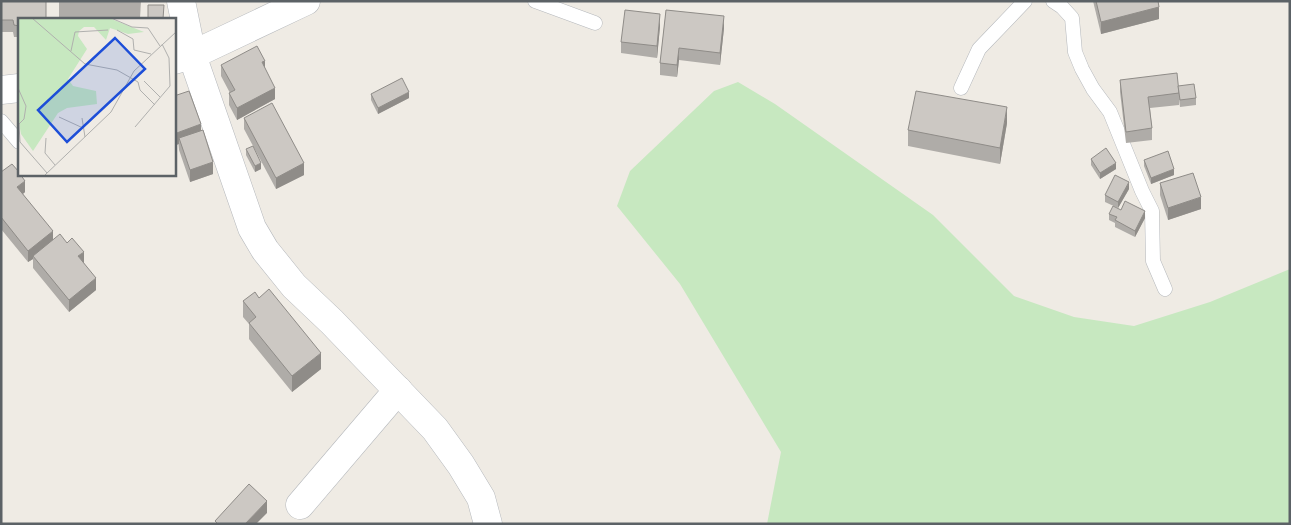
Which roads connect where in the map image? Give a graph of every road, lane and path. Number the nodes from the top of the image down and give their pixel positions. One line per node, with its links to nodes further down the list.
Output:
1 (181, 1): 7 (street)
2 (306, 1): 7 (street)
3 (535, 1): 6 (lane)
4 (1025, 1): 9 (lane)
5 (1053, 1): 13 (lane)
6 (595, 23)
7 (183, 58): 14 (street)
8 (18, 88): 10 (street)
9 (961, 88)
10 (1, 90)
11 (1, 121): 12 (lane)
12 (18, 141)
13 (1165, 289)
14 (398, 390): 15 (street); 16 (street)
15 (300, 505)
16 (488, 524)

